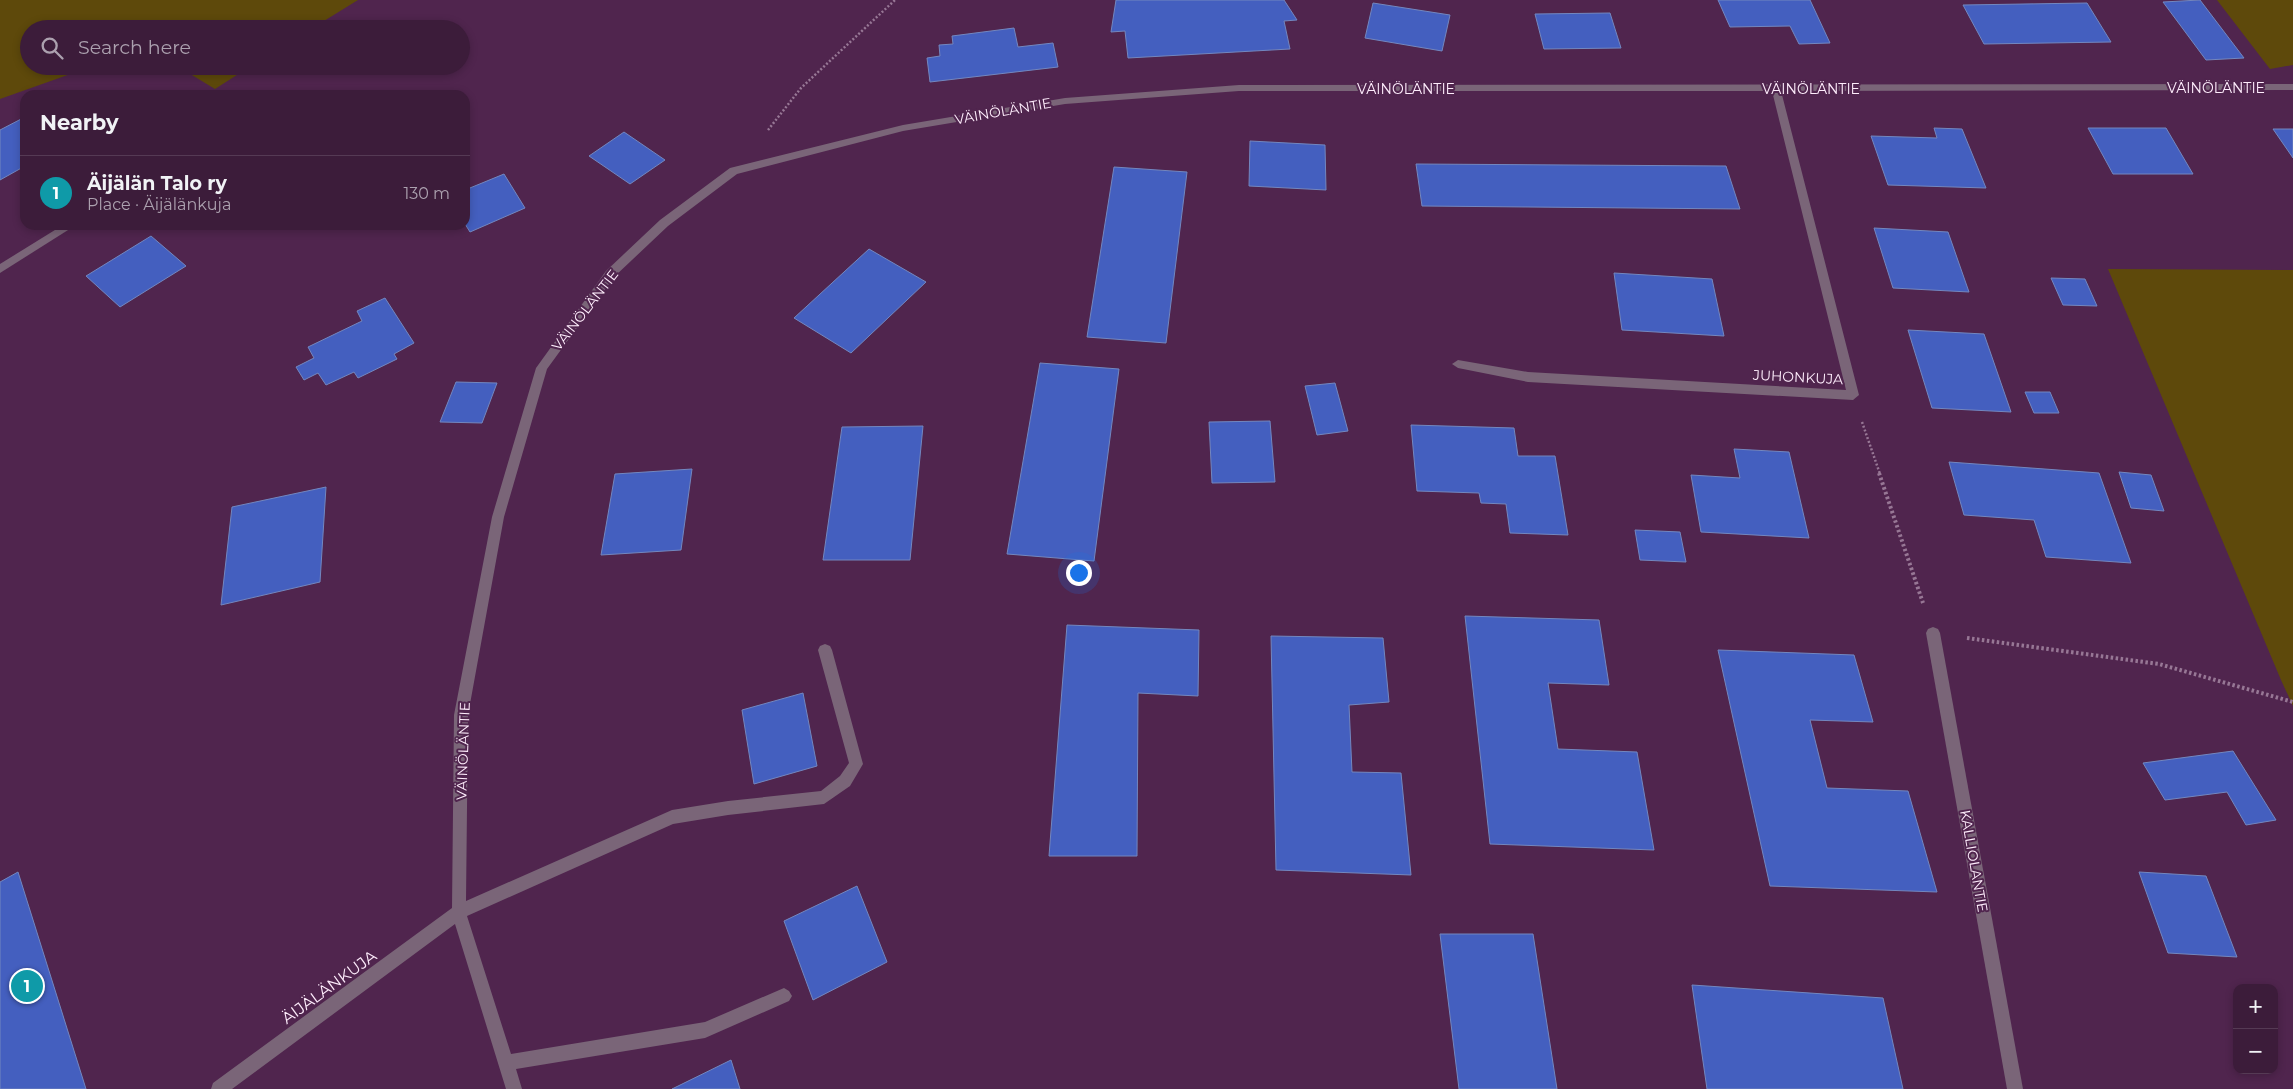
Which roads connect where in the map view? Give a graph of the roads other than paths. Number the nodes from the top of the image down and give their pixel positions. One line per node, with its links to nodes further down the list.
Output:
1 (2293, 87): 2 (street, VÄINÖLÄNTIE)
2 (1776, 89): 5 (street, JUHONKUJA); 8 (street, VÄINÖLÄNTIE)
3 (63, 230): 4 (street)
4 (0, 269)
5 (1458, 364)
6 (1933, 633): 13 (street, KALLIOLANTIE)
7 (825, 650): 8 (street, ÄIJÄLÄNKUJA)
8 (459, 912): 10 (street, VÄINÖLÄNTIE); 11 (street, ÄIJÄLÄNKUJA)
9 (784, 996): 10 (street)
10 (506, 1063): 12 (street, VÄINÖLÄNTIE)
11 (220, 1089)
12 (514, 1089)
13 (2015, 1089)

